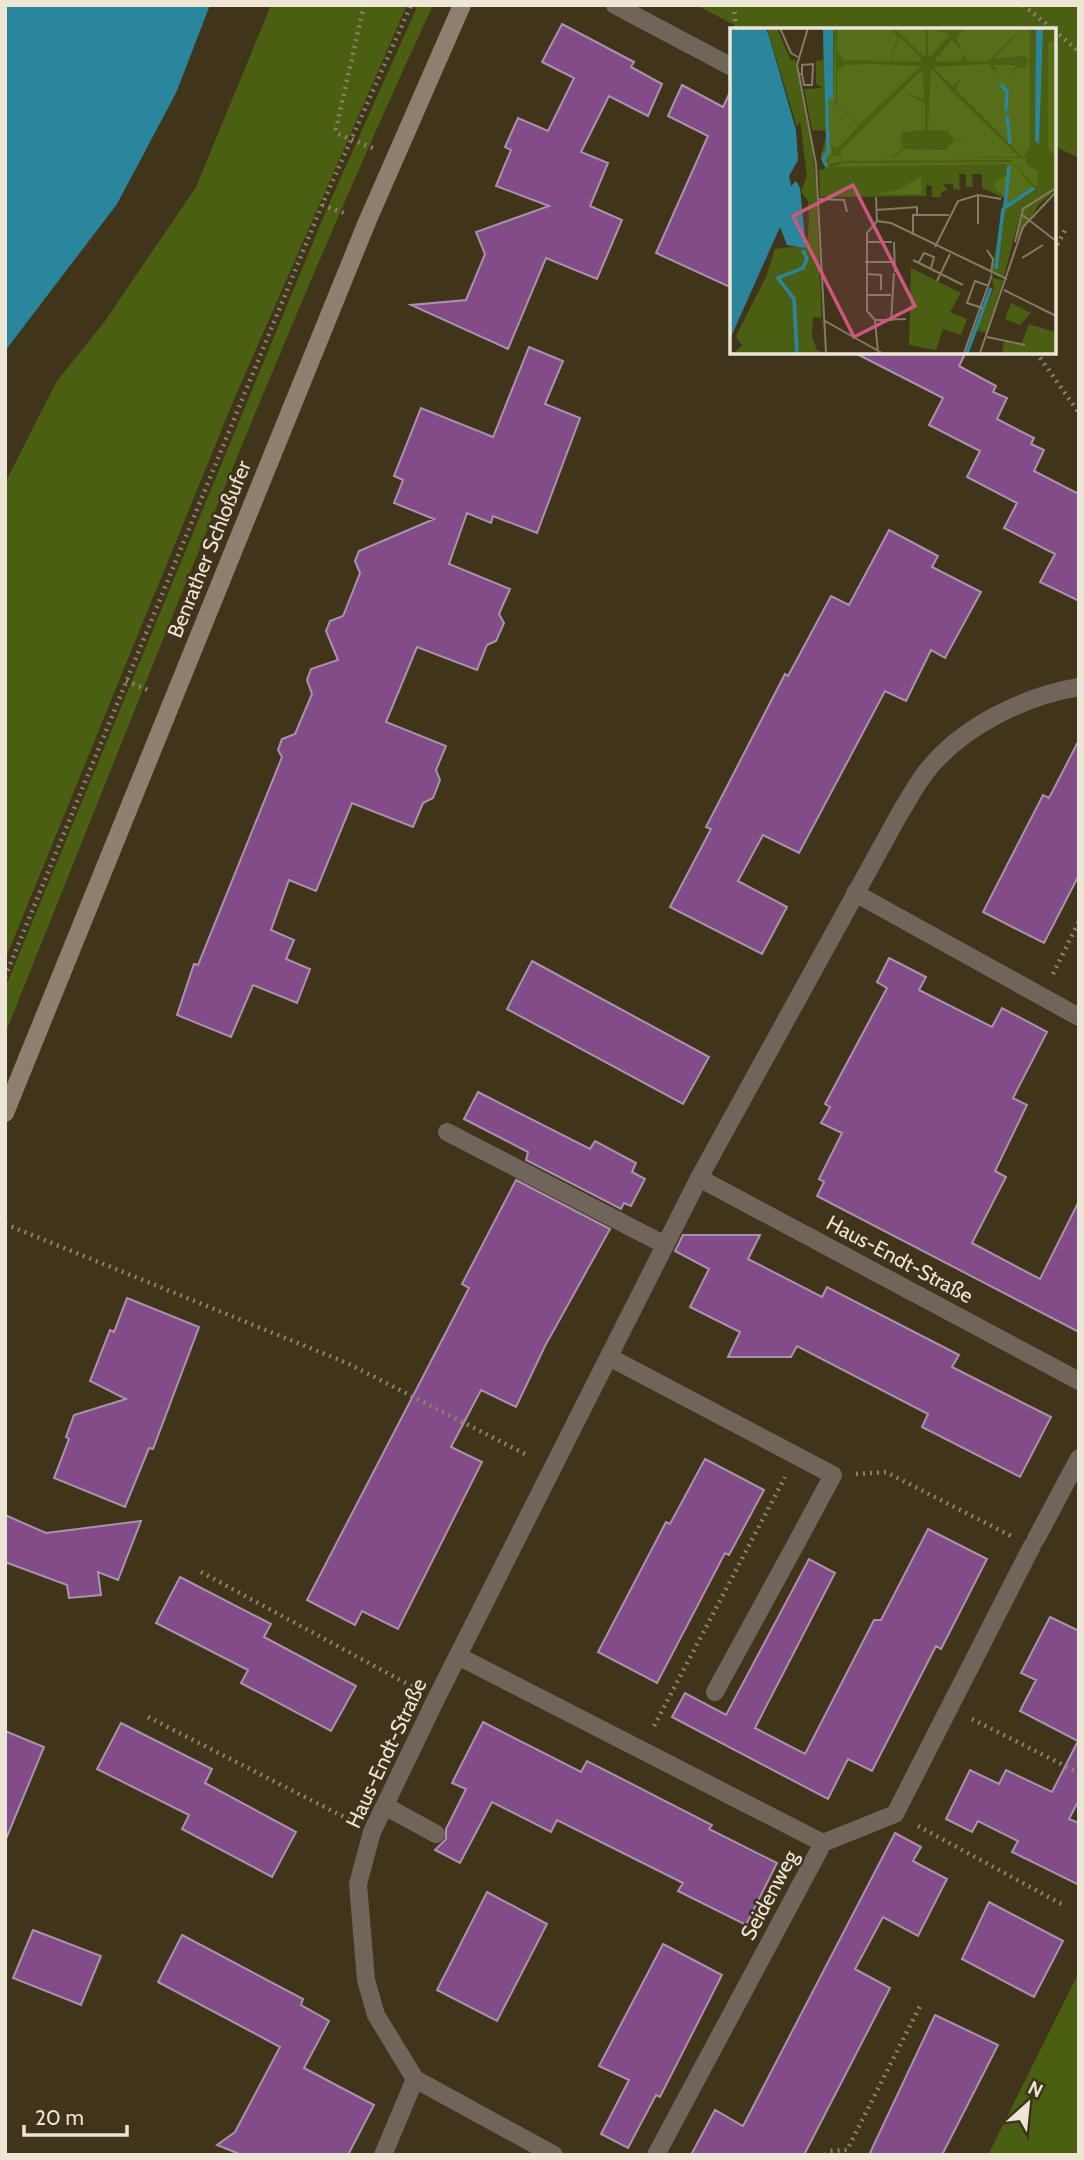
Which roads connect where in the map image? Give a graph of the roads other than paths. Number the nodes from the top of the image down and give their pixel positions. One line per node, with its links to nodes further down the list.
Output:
1 (462, 5): 7 (street, Benrather Schloßufer)
2 (615, 5): 3 (street)
3 (730, 66)
4 (1079, 687): 5 (street, Haus-Endt-Straße)
5 (855, 893): 6 (street); 9 (street, Haus-Endt-Straße)
6 (1079, 1017)
7 (5, 1113)
8 (447, 1132): 10 (street)
9 (699, 1178): 10 (street, Haus-Endt-Straße); 12 (street, Haus-Endt-Straße)
10 (665, 1245): 11 (street, Haus-Endt-Straße)
11 (609, 1357): 14 (street, Haus-Endt-Straße); 15 (street)
12 (1079, 1381)
13 (1079, 1458): 18 (street, Seidenweg)
14 (458, 1656): 16 (street, Haus-Endt-Straße); 18 (street)
15 (715, 1692)
16 (385, 1806): 17 (street); 19 (street, Haus-Endt-Straße)
17 (436, 1834)
18 (823, 1843): 22 (street, Seidenweg)
19 (415, 2079): 20 (street); 21 (street, Haus-Endt-Straße)
20 (383, 2155)
21 (554, 2155)
22 (656, 2155)

